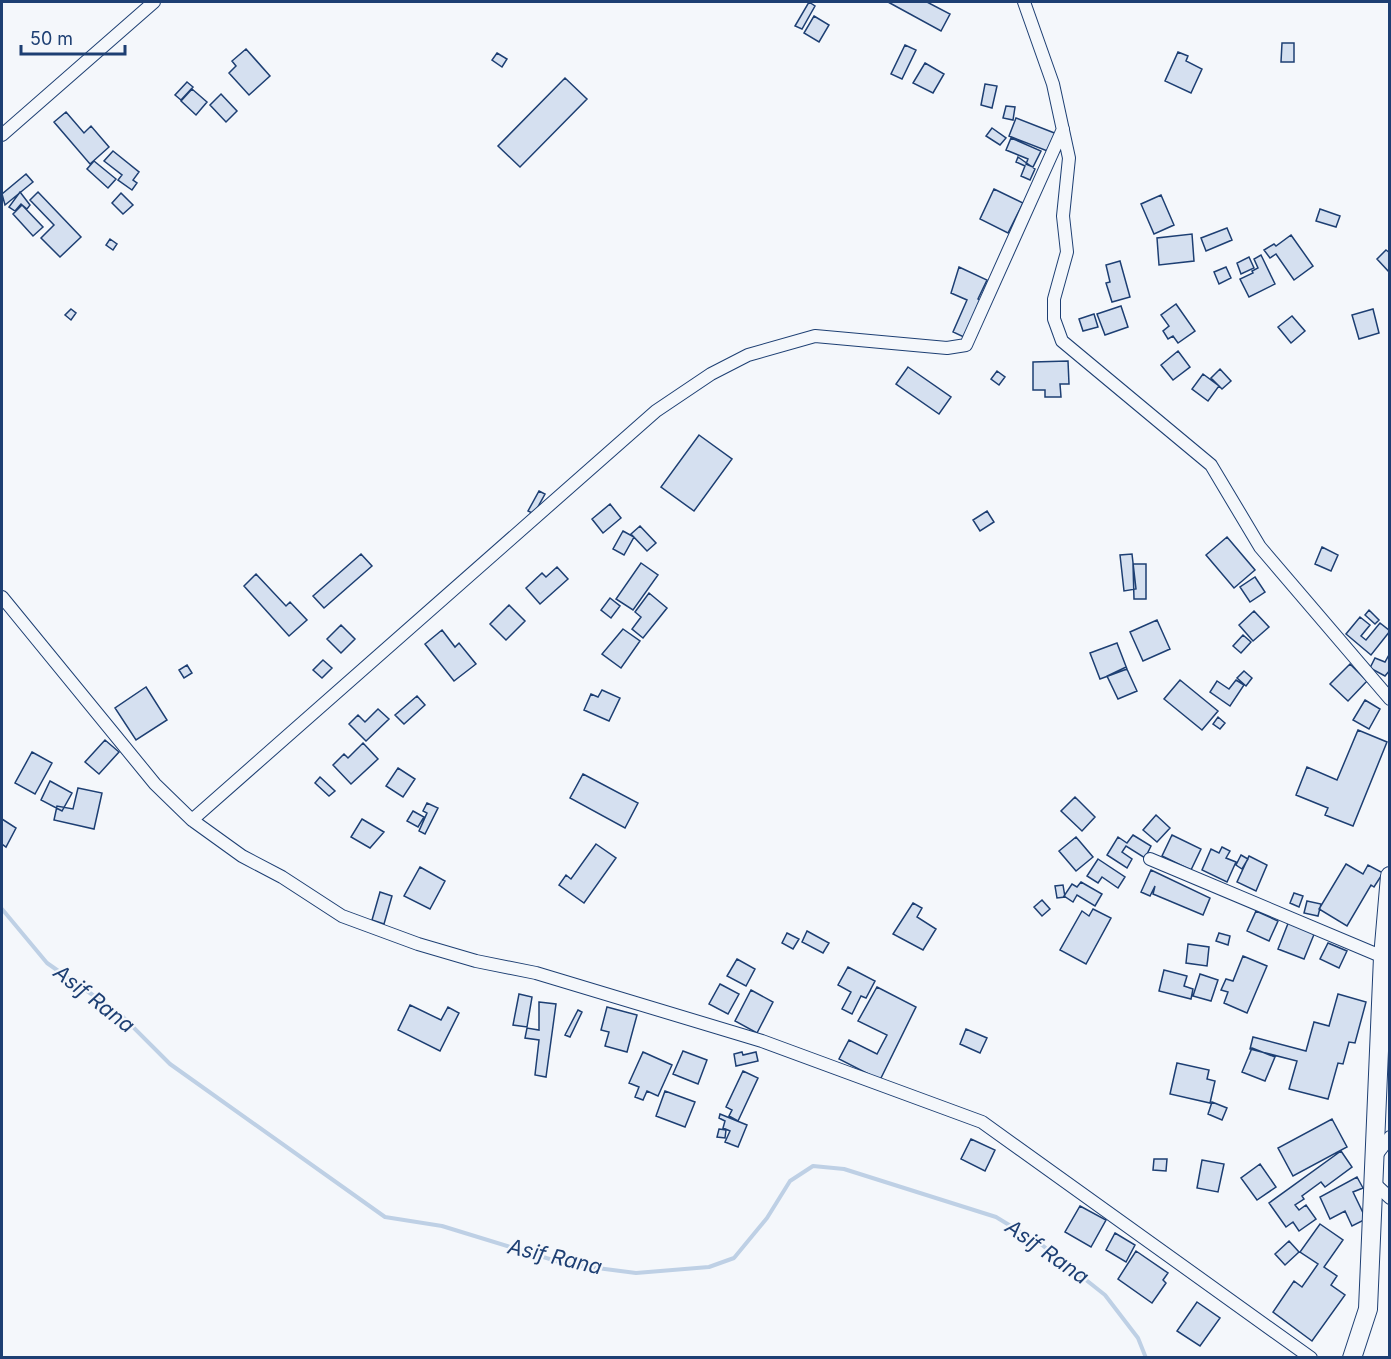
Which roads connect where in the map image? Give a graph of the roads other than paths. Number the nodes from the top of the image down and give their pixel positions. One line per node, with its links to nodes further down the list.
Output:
1 (154, 2): 4 (street)
2 (1024, 2): 3 (street)
3 (1063, 129): 6 (street); 7 (street)
4 (2, 135)
5 (2, 597): 7 (street)
6 (1389, 699)
7 (192, 820): 15 (street)
8 (1150, 859): 10 (street)
9 (1389, 876): 10 (main road)
10 (1383, 957): 12 (main road)
11 (1389, 1137): 12 (street)
12 (1374, 1158): 13 (main road)
13 (1373, 1182): 14 (street); 16 (main road)
14 (1389, 1198)
15 (1311, 1358)
16 (1352, 1358)

